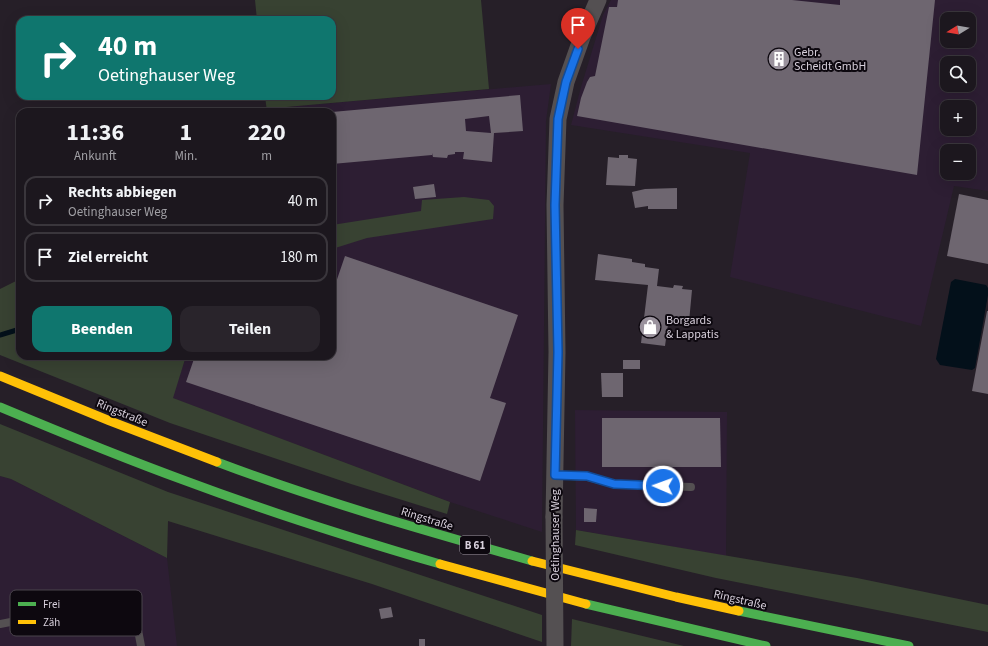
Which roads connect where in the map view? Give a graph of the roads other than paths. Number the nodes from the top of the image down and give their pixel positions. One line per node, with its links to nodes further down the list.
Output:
1 (598, 0): 4 (street, Oetinghauser Weg)
2 (0, 376): 12 (highway, Ringstraße / B 61)
3 (0, 407): 11 (highway, B 61)
4 (555, 475): 5 (lane); 10 (street, Oetinghauser Weg, bridge)
5 (692, 487)
6 (10, 622): 7 (lane)
7 (0, 624)
8 (139, 636): 9 (lane)
9 (141, 646)
10 (555, 646)
11 (766, 646)
12 (909, 646)

